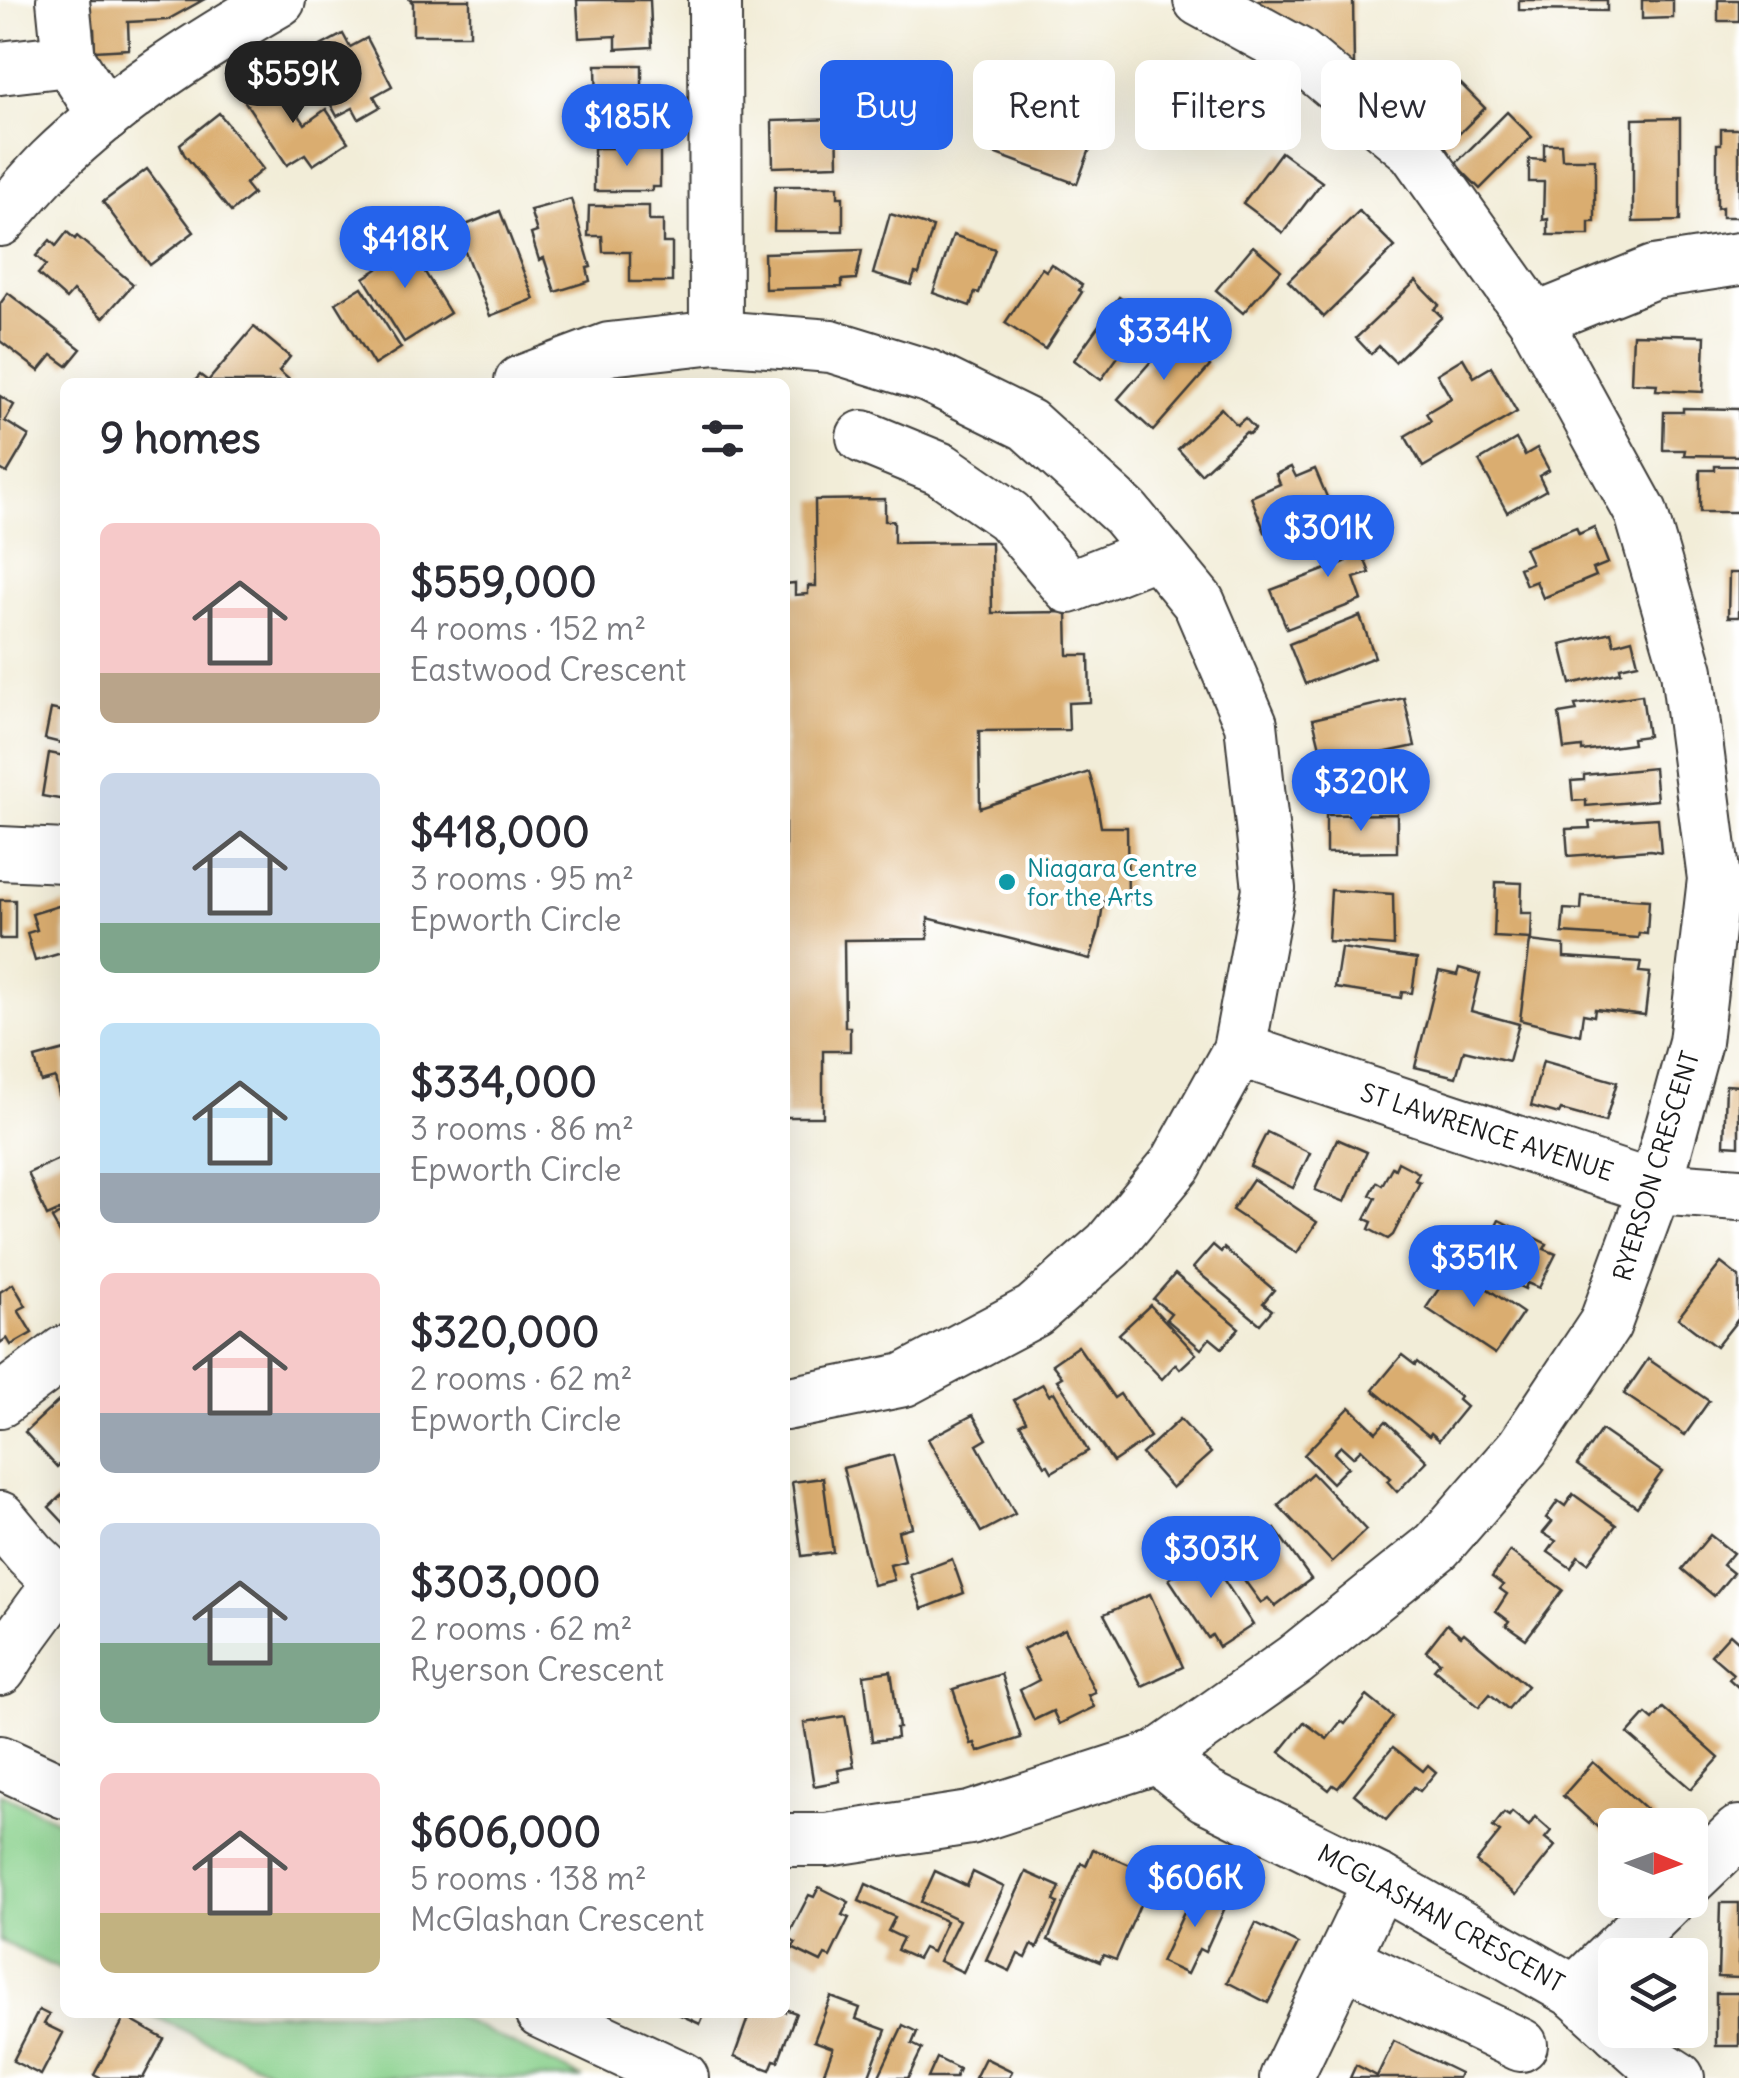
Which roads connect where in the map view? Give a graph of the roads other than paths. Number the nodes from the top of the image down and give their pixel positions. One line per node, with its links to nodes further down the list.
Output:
1 (63, 0): 5 (street)
2 (279, 0): 7 (street)
3 (715, 0): 11 (street)
4 (1200, 0): 10 (street, RYERSON CRESCENT)
5 (69, 60): 6 (street); 7 (street)
6 (0, 68)
7 (106, 116): 8 (street)
8 (0, 220)
9 (1739, 260): 10 (street)
10 (1536, 320): 18 (street, RYERSON CRESCENT)
11 (716, 337): 12 (street); 14 (street)
12 (532, 378)
13 (863, 437): 14 (street)
14 (1157, 552): 17 (street)
15 (0, 853): 16 (street)
16 (60, 856)
17 (1239, 1050): 18 (street, ST LAWRENCE AVENUE); 22 (street)
18 (1655, 1188): 19 (street, ST LAWRENCE AVENUE); 27 (street, RYERSON CRESCENT)
19 (1739, 1194)
20 (60, 1356): 21 (street)
21 (0, 1401)
22 (790, 1403)
23 (0, 1518): 24 (street)
24 (60, 1584)
25 (60, 1588): 26 (street)
26 (0, 1670)
27 (1158, 1757): 31 (street, RYERSON CRESCENT); 33 (street, MCGLASHAN CRESCENT)
28 (0, 1762): 29 (street)
29 (60, 1790)
30 (1739, 1832): 32 (street)
31 (790, 1840)
32 (1708, 1862)
33 (1380, 1881): 35 (street); 36 (street, MCGLASHAN CRESCENT)
34 (1650, 1918): 36 (street)
35 (1343, 1960): 39 (street); 42 (street)
36 (1574, 1992): 37 (street, MCGLASHAN CRESCENT)
37 (1598, 2013)
38 (553, 2018): 41 (street)
39 (1521, 2045)
40 (1637, 2048): 43 (street, MCGLASHAN CRESCENT)
41 (682, 2078)
42 (1286, 2078)
43 (1678, 2078)

